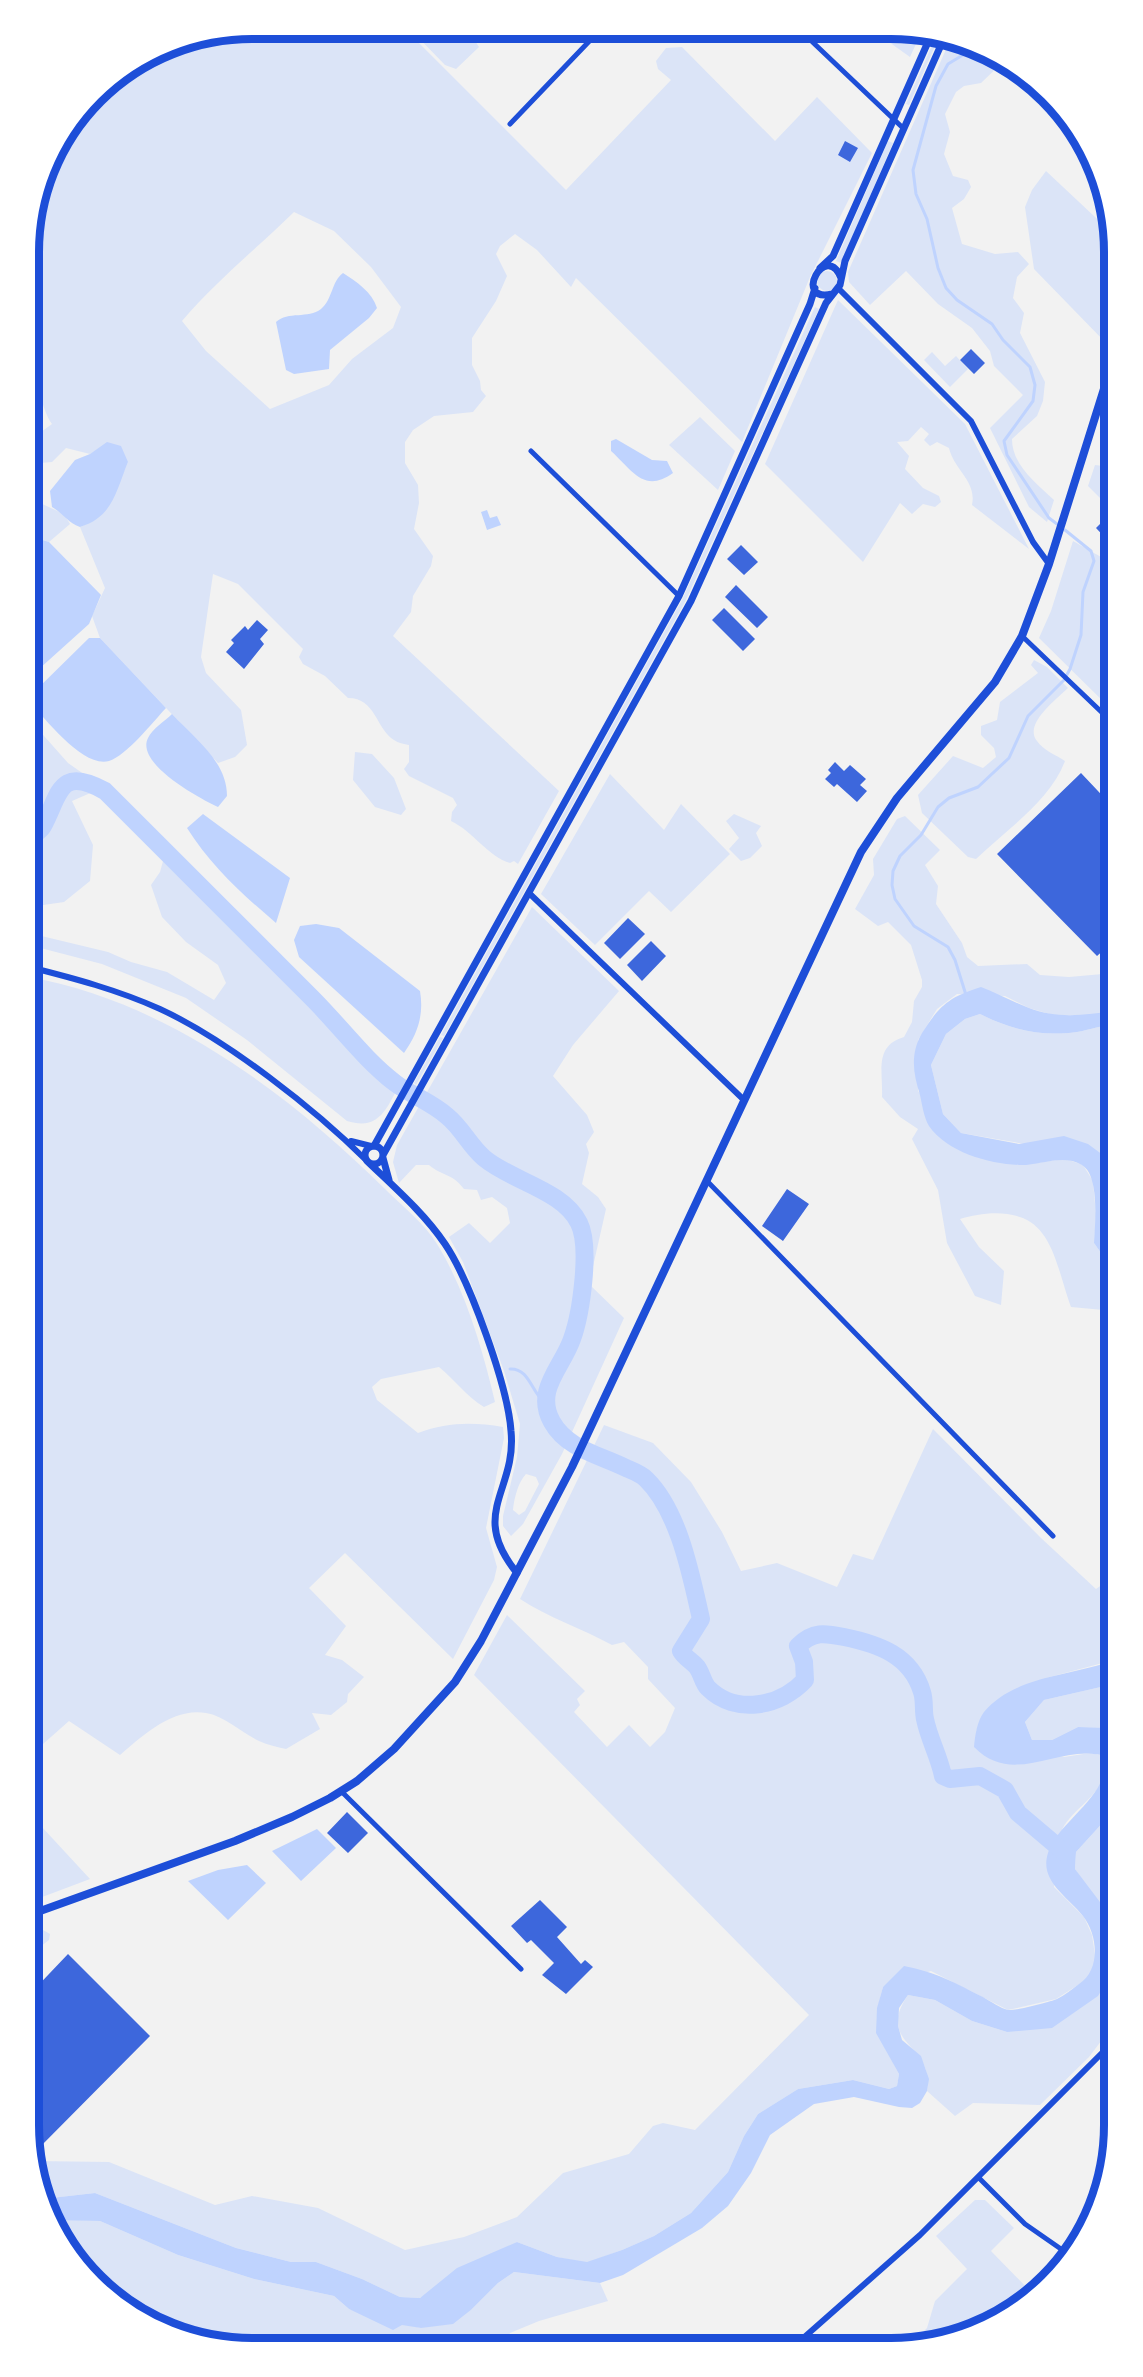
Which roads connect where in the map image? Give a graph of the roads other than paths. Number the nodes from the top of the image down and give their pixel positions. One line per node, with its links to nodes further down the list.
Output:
1 (591, 39): 6 (street)
2 (808, 39): 5 (street)
3 (928, 42): 5 (main road)
4 (941, 45): 7 (main road)
5 (893, 119): 7 (street); 8 (main road)
6 (510, 124)
7 (904, 129): 9 (main road)
8 (820, 268): 9 (main road); 10 (main road)
9 (841, 278): 11 (main road)
10 (814, 288): 11 (main road); 17 (main road)
11 (837, 291): 16 (street); 20 (main road)
12 (1104, 390): 13 (main road)
13 (1100, 403): 14 (street); 16 (main road)
14 (1104, 407)
15 (531, 451): 17 (street)
16 (1049, 564): 18 (main road)
17 (679, 596): 24 (main road)
18 (1022, 636): 19 (street); 22 (main road)
19 (1104, 714)
20 (529, 893): 22 (street); 25 (main road)
21 (39, 970): 23 (street)
22 (744, 1100): 27 (main road)
23 (345, 1138): 24 (street); 26 (street)
24 (372, 1146): 25 (main road); 26 (main road)
25 (383, 1157): 26 (main road); 28 (main road)
26 (367, 1161): 28 (main road)
27 (706, 1180): 29 (street); 30 (main road)
28 (392, 1185): 30 (main road)
29 (1053, 1536)
30 (517, 1573): 31 (main road)
31 (342, 1791): 32 (main road); 33 (street)
32 (39, 1911)
33 (521, 1969)
34 (1104, 2051): 35 (street)
35 (979, 2178): 36 (street); 37 (street)
36 (1063, 2250)
37 (804, 2338)

